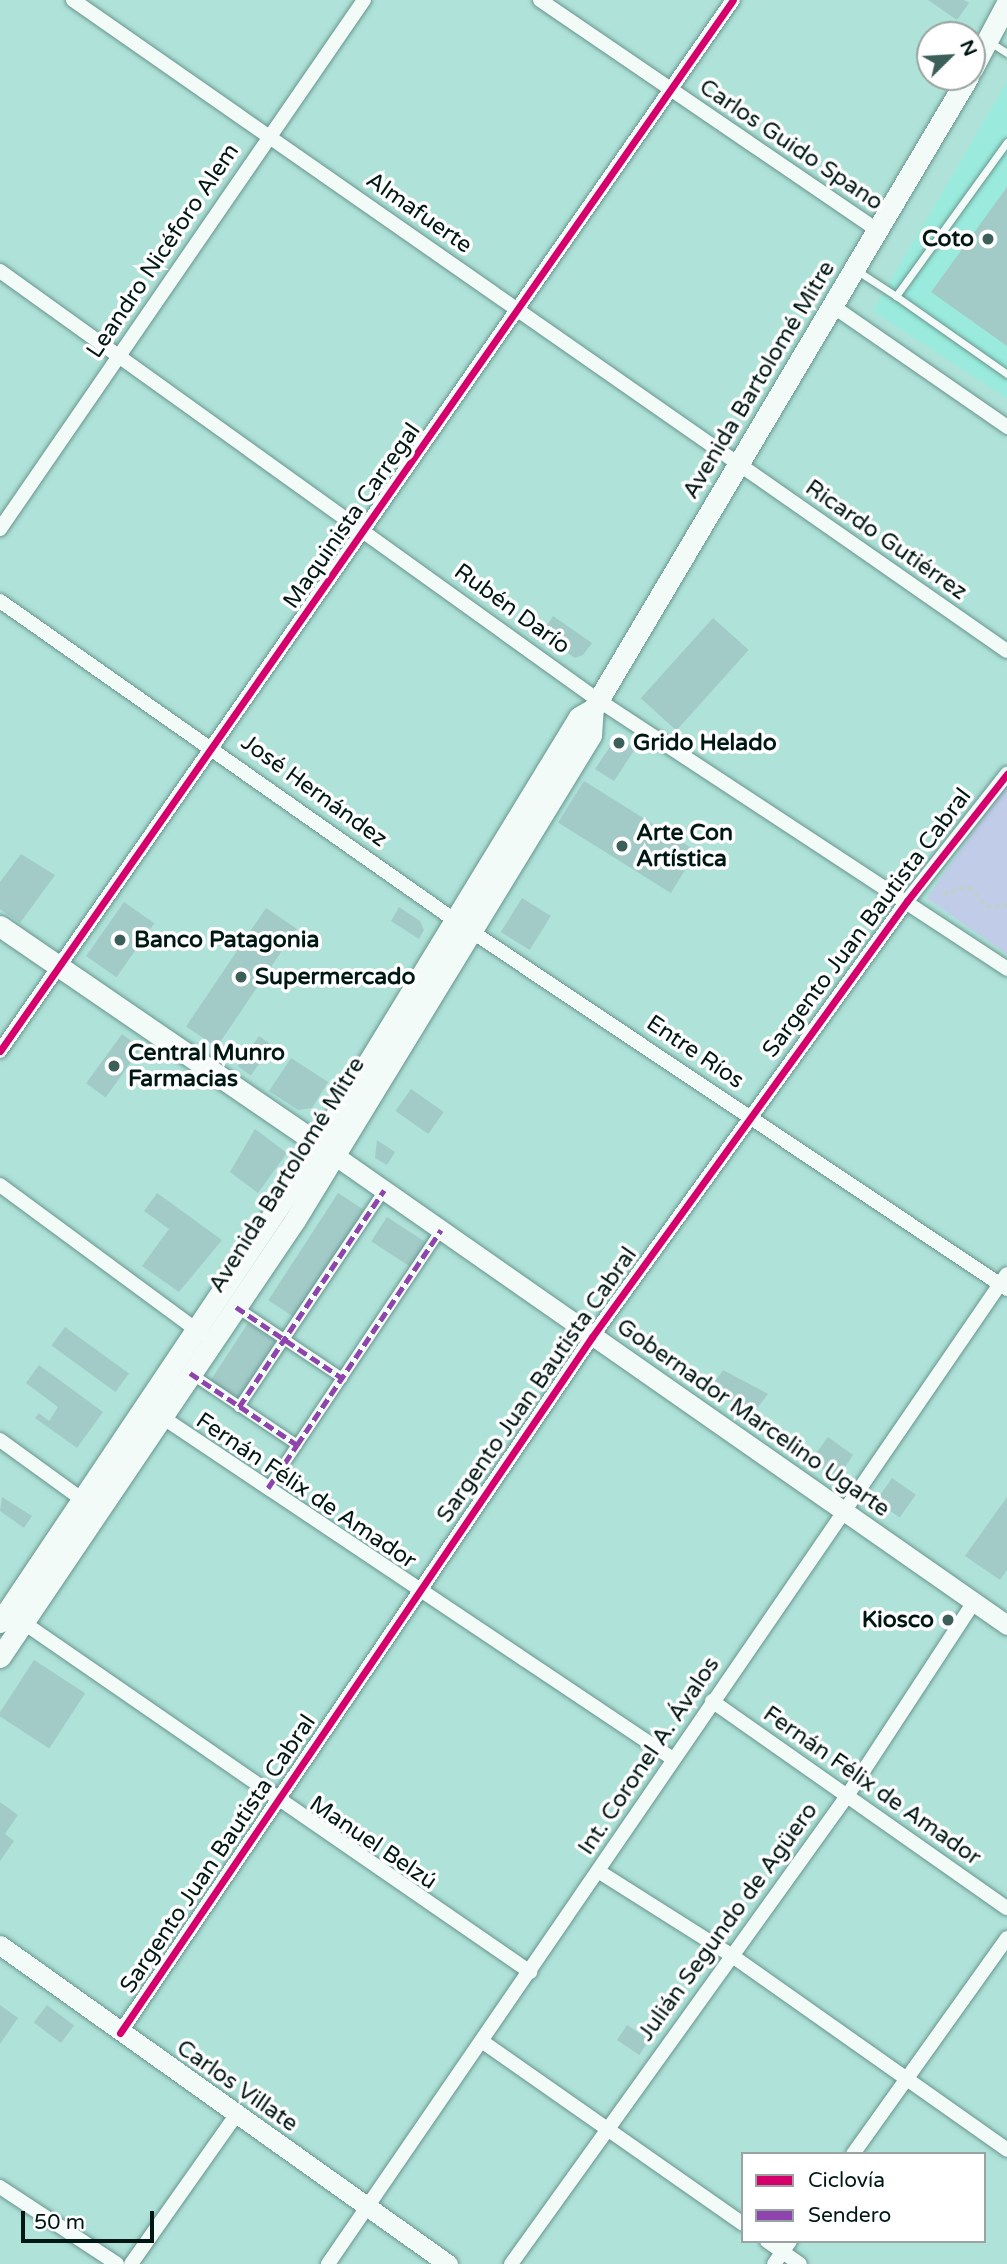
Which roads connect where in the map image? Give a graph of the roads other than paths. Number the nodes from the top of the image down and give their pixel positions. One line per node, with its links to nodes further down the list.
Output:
1 (73, 0): 11 (street, Almafuerte)
2 (364, 0): 11 (street, Leandro Nicéforo Alem)
3 (540, 0): 9 (street, Carlos Guido Spano)
4 (733, 0): 9 (street, Maquinista Carregal)
5 (1007, 1): 6 (main road)
6 (988, 40): 7 (main road); 8 (lane)
7 (986, 44)
8 (1007, 53)
9 (671, 91): 13 (street, Carlos Guido Spano); 18 (street, Maquinista Carregal)
10 (960, 91): 13 (main road, Avenida Bartolomé Mitre)
11 (269, 136): 18 (street, Almafuerte); 19 (street, Leandro Nicéforo Alem)
12 (1007, 142): 16 (lane)
13 (878, 231): 14 (main road, Avenida Bartolomé Mitre)
14 (856, 270): 16 (lane); 17 (main road, Avenida Bartolomé Mitre)
15 (0, 271): 19 (street, Rubén Darío)
16 (896, 296): 20 (lane)
17 (834, 307): 21 (street); 22 (main road, Avenida Bartolomé Mitre)
18 (516, 308): 22 (street, Almafuerte); 24 (street, Maquinista Carregal)
19 (120, 355): 23 (street, Leandro Nicéforo Alem); 24 (street, Rubén Darío)
20 (1007, 374)
21 (1007, 427)
22 (738, 467): 26 (street, Ricardo Gutiérrez); 27 (main road, Avenida Bartolomé Mitre)
23 (0, 529)
24 (366, 532): 27 (street, Rubén Darío); 28 (street, Maquinista Carregal)
25 (0, 601): 28 (street, José Hernández)
26 (1007, 651)
27 (596, 705): 30 (street, Rubén Darío); 31 (main road, Avenida Bartolomé Mitre)
28 (213, 746): 31 (street, José Hernández); 34 (street, Maquinista Carregal)
29 (1007, 774): 30 (street, Sargento Juan Bautista Cabral)
30 (907, 901): 33 (street, Rubén Darío); 36 (street, Sargento Juan Bautista Cabral)
31 (461, 924): 36 (street, Entre Ríos); 37 (main road, Avenida Bartolomé Mitre)
32 (0, 926): 34 (main road)
33 (1007, 969)
34 (62, 970): 35 (street, Maquinista Carregal); 37 (main road)
35 (0, 1051)
36 (751, 1116): 41 (street, Entre Ríos); 44 (street, Sargento Juan Bautista Cabral)
37 (326, 1150): 39 (street, Gobernador Marcelino Ugarte); 42 (main road, Avenida Bartolomé Mitre); 43 (main road, Avenida Bartolomé Mitre)
38 (0, 1185): 43 (street)
39 (384, 1190): 40 (street, Gobernador Marcelino Ugarte); 45 (street)
40 (441, 1230): 44 (street, Gobernador Marcelino Ugarte); 47 (street)
41 (1005, 1283): 54 (street, Int. Coronel A. Ávalos)
42 (236, 1307): 43 (main road, Avenida Bartolomé Mitre); 45 (street)
43 (205, 1336): 46 (main road, Avenida Bartolomé Mitre); 53 (main road, Avenida Bartolomé Mitre)
44 (592, 1337): 54 (street, Gobernador Marcelino Ugarte); 55 (street, Sargento Juan Bautista Cabral)
45 (284, 1340): 47 (street); 48 (street)
46 (190, 1373): 48 (street); 49 (main road, Avenida Bartolomé Mitre)
47 (342, 1378): 51 (street)
48 (239, 1407): 51 (street)
49 (162, 1417): 52 (street, Fernán Félix de Amador); 53 (main road, Avenida Bartolomé Mitre)
50 (0, 1440): 53 (street)
51 (297, 1445): 52 (street)
52 (268, 1488): 55 (street, Fernán Félix de Amador)
53 (90, 1505): 57 (main road, Avenida Bartolomé Mitre); 58 (main road, Avenida Bartolomé Mitre)
54 (848, 1513): 56 (street, Gobernador Marcelino Ugarte); 61 (street, Int. Coronel A. Ávalos)
55 (418, 1591): 62 (street, Fernán Félix de Amador); 64 (street, Sargento Juan Bautista Cabral)
56 (974, 1602): 59 (street, Gobernador Marcelino Ugarte); 63 (street, Julián Segundo de Agüero)
57 (0, 1622)
58 (24, 1623): 60 (main road, Avenida Bartolomé Mitre); 64 (street, Manuel Belzú)
59 (1007, 1625)
60 (0, 1657)
61 (712, 1701): 62 (street, Int. Coronel A. Ávalos); 63 (street, Fernán Félix de Amador)
62 (673, 1759): 65 (street, Int. Coronel A. Ávalos)
63 (847, 1796): 66 (street, Fernán Félix de Amador); 69 (street, Julián Segundo de Agüero)
64 (277, 1802): 70 (street, Manuel Belzú); 71 (street, Sargento Juan Bautista Cabral)
65 (598, 1871): 69 (street); 70 (street, Int. Coronel A. Ávalos)
66 (1007, 1908)
67 (1007, 1938): 73 (street)
68 (0, 1945): 71 (street, Carlos Villate)
69 (731, 1955): 73 (street); 75 (street, Julián Segundo de Agüero)
70 (530, 1972): 72 (street, Int. Coronel A. Ávalos)
71 (120, 2033): 74 (street, Carlos Villate)
72 (482, 2042): 75 (street); 79 (street, Int. Coronel A. Ávalos)
73 (906, 2079): 76 (street); 77 (street)
74 (236, 2115): 79 (street, Carlos Villate); 83 (street)
75 (607, 2129): 80 (street); 86 (street, Julián Segundo de Agüero)
76 (1007, 2150)
77 (854, 2152)
78 (0, 2187): 82 (street)
79 (368, 2208): 84 (street, Int. Coronel A. Ávalos); 85 (street, Carlos Villate)
80 (741, 2223)
81 (782, 2252): 87 (street)
82 (117, 2264)
83 (131, 2264)
84 (328, 2264)
85 (448, 2264)
86 (511, 2264)
87 (800, 2264)

